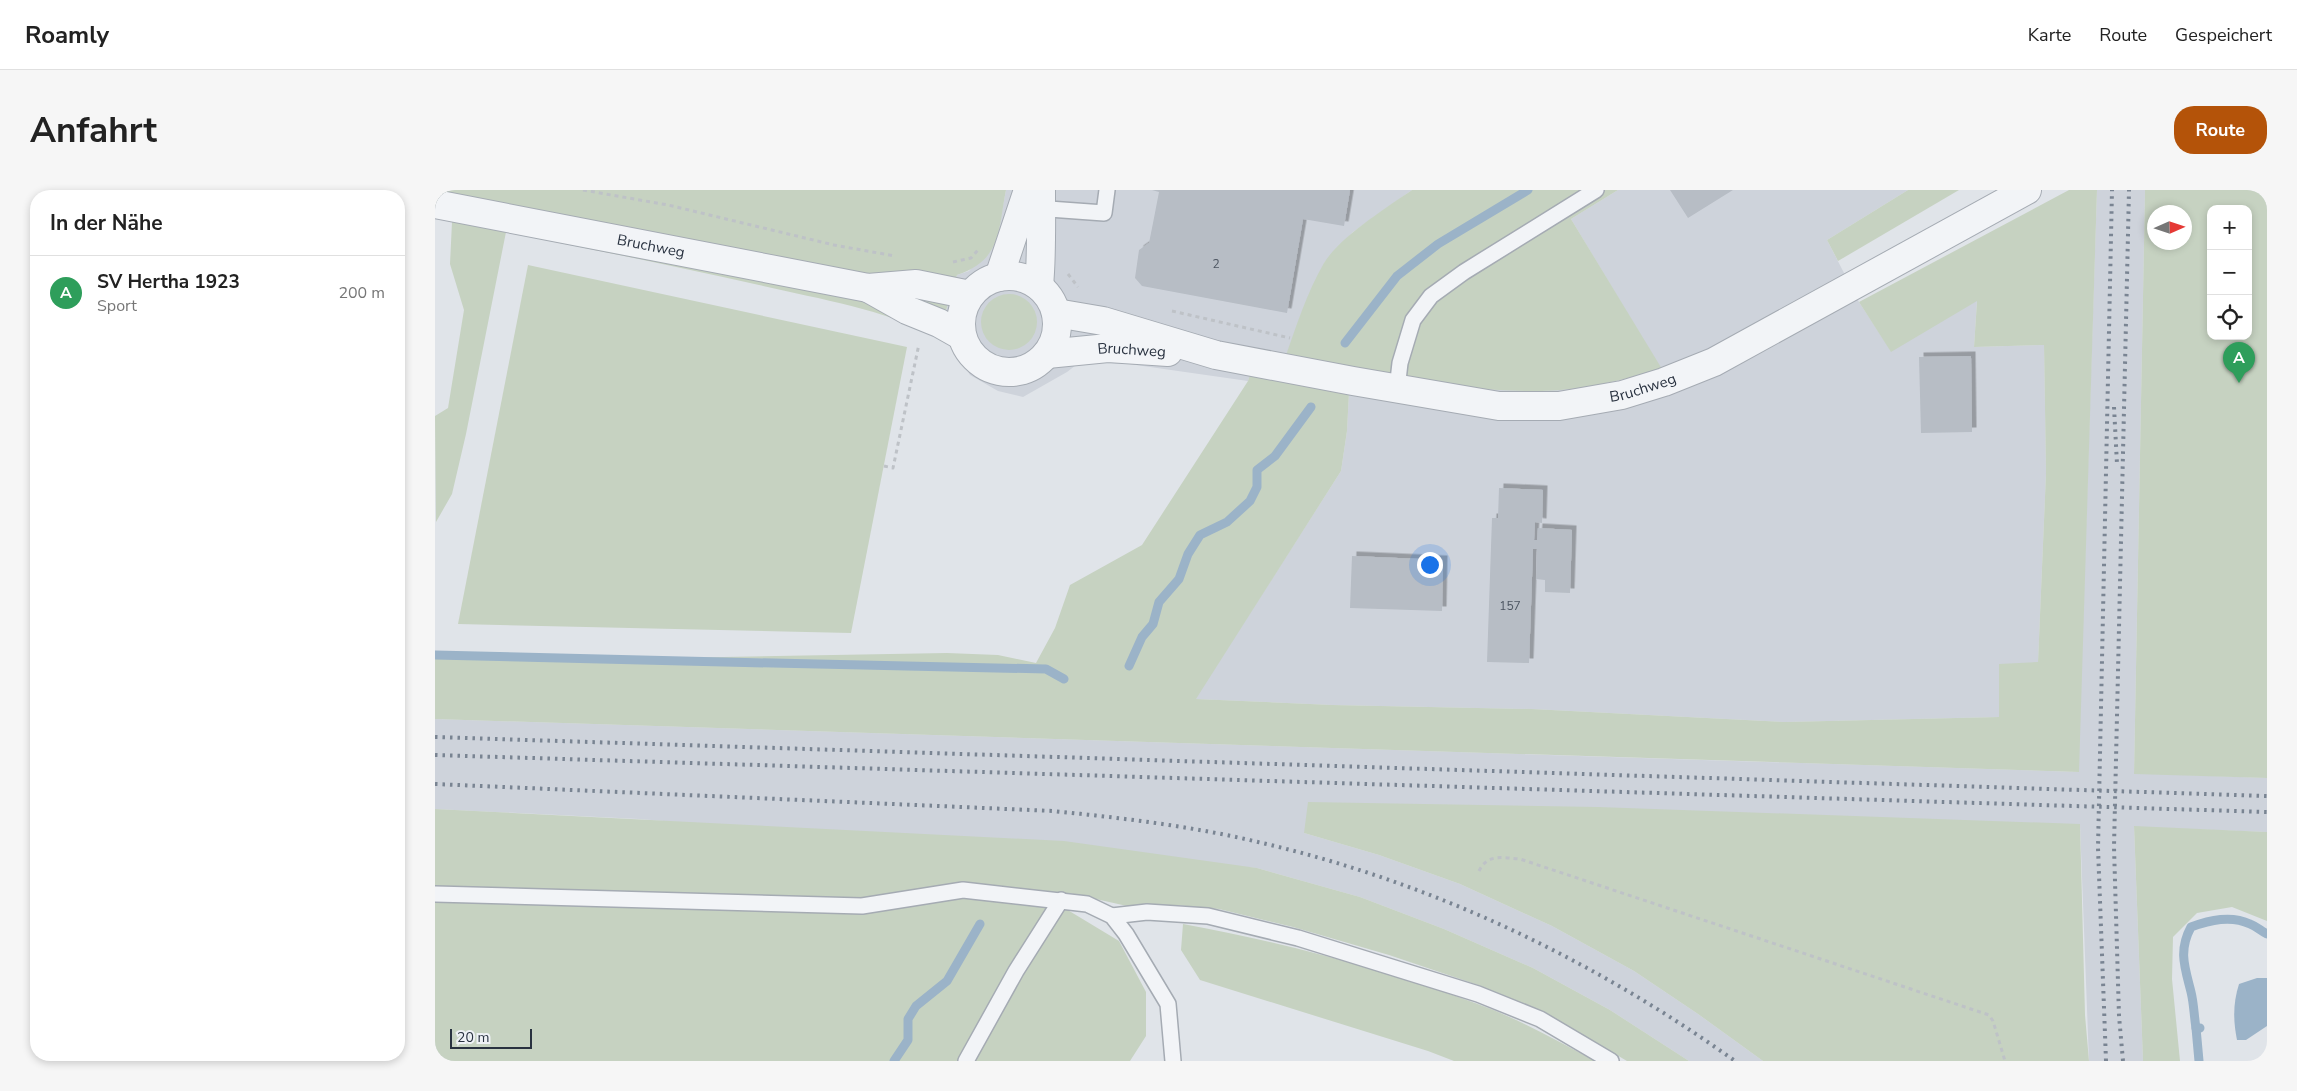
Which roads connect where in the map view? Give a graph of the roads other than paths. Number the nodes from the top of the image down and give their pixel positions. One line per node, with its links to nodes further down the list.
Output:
1 (1107, 190): 4 (lane)
2 (1596, 190): 14 (lane)
3 (2027, 190): 14 (street, Bruchweg)
4 (1033, 199): 6 (street); 7 (street)
5 (435, 204): 8 (street, Bruchweg)
6 (999, 277): 7 (street); 9 (street)
7 (1039, 286): 10 (street)
8 (868, 288): 9 (street, Bruchweg); 11 (street, Bruchweg)
9 (970, 295): 11 (street)
10 (1055, 313): 12 (street); 13 (street, Bruchweg)
11 (962, 336): 12 (street)
12 (1047, 354): 13 (street, Bruchweg)
13 (1216, 355): 14 (street, Bruchweg)
14 (1397, 389)
15 (435, 894): 16 (lane)
16 (1061, 900): 17 (lane); 18 (lane)
17 (1112, 916): 19 (lane); 20 (lane)
18 (966, 1061)
19 (1173, 1061)
20 (1611, 1061)

